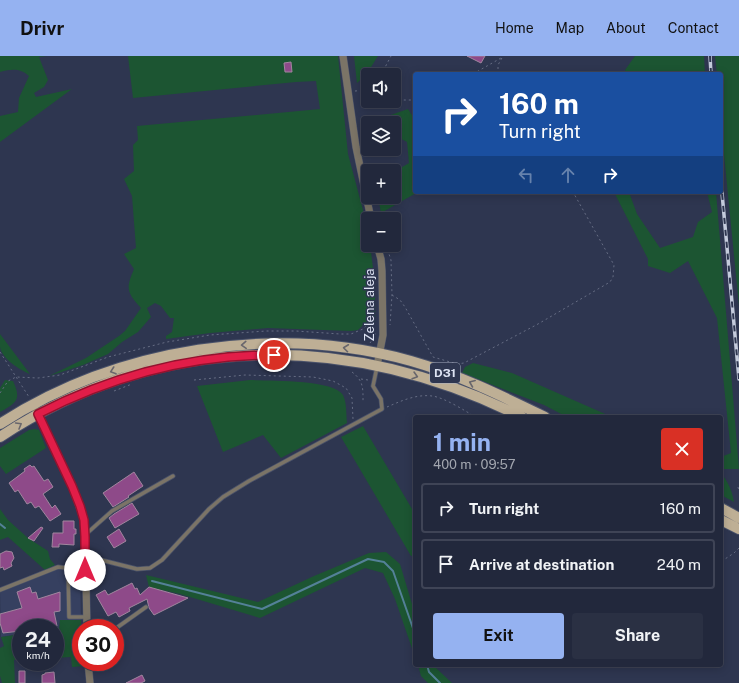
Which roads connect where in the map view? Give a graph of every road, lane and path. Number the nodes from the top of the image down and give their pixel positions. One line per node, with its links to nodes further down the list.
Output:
1 (343, 56): 9 (street)
2 (391, 56): 5 (path)
3 (503, 56): 4 (path)
4 (501, 58): 6 (path); 7 (path)
5 (385, 68)
6 (476, 72)
7 (498, 72)
8 (361, 91): 9 (path)
9 (347, 92): 13 (street)
10 (401, 100): 11 (path)
11 (413, 100)
12 (573, 194): 15 (path)
13 (370, 212)
14 (379, 252): 17 (street, Zelena aleja)
15 (392, 295)
16 (0, 352): 20 (path)
17 (380, 354): 18 (street, Zelena aleja); 28 (main road, D31, one-way to 28); 33 (main road, D31, one-way to 17)
18 (377, 366): 23 (lane); 30 (main road, D31); 32 (main road, D31, one-way to 32)
19 (349, 370): 21 (path)
20 (16, 377): 26 (path); 28 (path)
21 (361, 379): 23 (path); 27 (path)
22 (194, 380): 35 (path)
23 (374, 380): 29 (lane)
24 (133, 384): 25 (path)
25 (114, 391)
26 (0, 393)
27 (363, 403)
28 (33, 404): 30 (street); 34 (main road, D31)
29 (382, 409): 31 (path); 35 (lane)
30 (38, 414): 36 (main road, D31, one-way to 30); 44 (street)
31 (471, 415)
32 (518, 415)
33 (541, 415)
34 (0, 424)
35 (354, 426): 47 (lane)
36 (0, 436)
37 (173, 476): 44 (lane)
38 (738, 488): 39 (path)
39 (739, 491)
40 (723, 509): 41 (main road)
41 (737, 517)
42 (723, 521): 43 (main road)
43 (738, 529)
44 (85, 535): 47 (street)
45 (739, 548): 46 (path)
46 (723, 558)
47 (86, 560): 49 (street)
48 (68, 568): 49 (lane); 50 (lane); 52 (lane)
49 (85, 570): 52 (street)
50 (0, 590)
51 (146, 607): 53 (lane)
52 (86, 617)
53 (124, 623)
54 (89, 671): 55 (street)
55 (90, 683)

